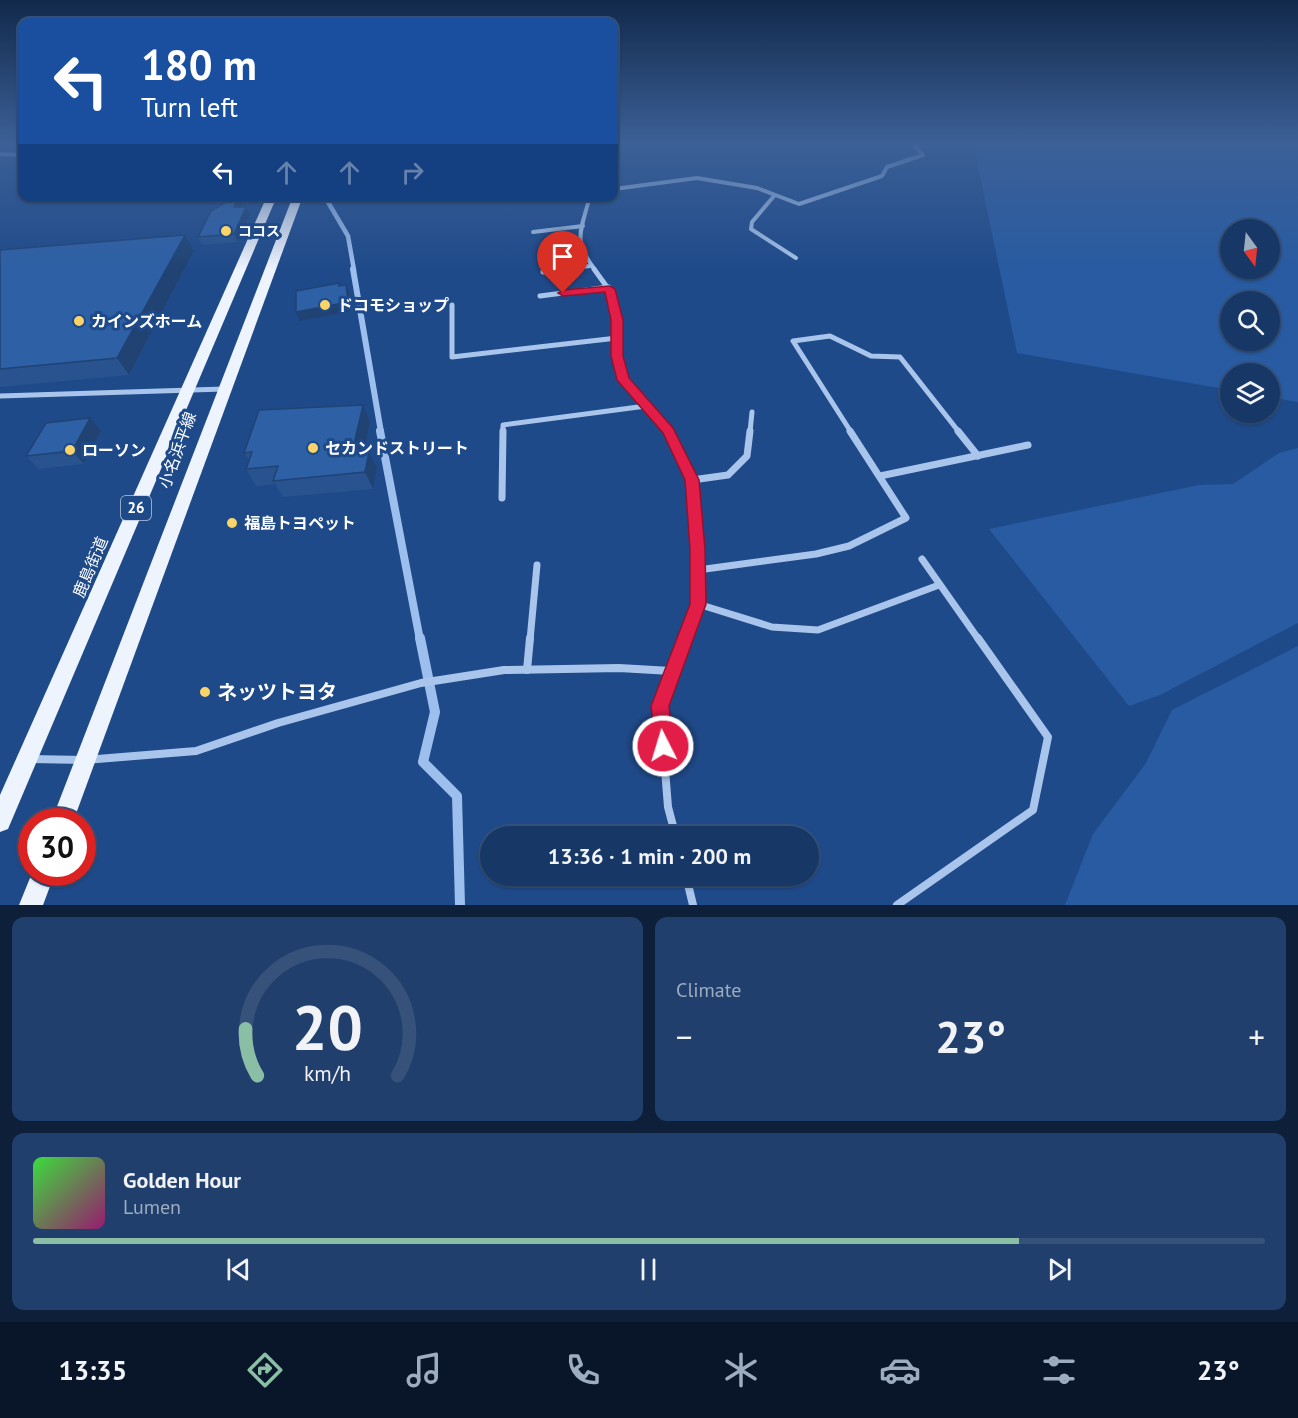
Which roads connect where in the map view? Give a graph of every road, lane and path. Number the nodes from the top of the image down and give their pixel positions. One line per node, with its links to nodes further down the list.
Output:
1 (642, 185): 4 (street)
2 (740, 185): 5 (street)
3 (855, 185): 5 (street)
4 (618, 188)
5 (774, 196): 11 (street)
6 (270, 201): 19 (main road, 鹿島街道 / 26)
7 (296, 201): 18 (main road, 小名浜平線 / 26)
8 (589, 201): 9 (street)
9 (583, 226): 10 (street); 12 (street)
10 (533, 232)
11 (796, 258)
12 (590, 266): 13 (street); 14 (street)
13 (543, 272)
14 (609, 287): 15 (street); 17 (street)
15 (540, 296)
16 (452, 305): 17 (street)
17 (618, 338): 21 (street)
18 (224, 389): 19 (street); 36 (main road, 小名浜平線 / 26)
19 (186, 392): 20 (street); 35 (main road, 鹿島街道 / 26)
20 (1, 397)
21 (646, 406): 26 (street); 27 (street)
22 (752, 412): 26 (street)
23 (1028, 446): 24 (street)
24 (978, 456): 25 (street); 25 (street)
25 (879, 476): 30 (street)
26 (692, 480): 30 (street)
27 (502, 498)
28 (922, 559): 31 (street)
29 (537, 565): 33 (street)
30 (698, 570): 32 (street)
31 (939, 585): 32 (street); 44 (street)
32 (698, 604): 34 (street)
33 (527, 670): 34 (street); 36 (street)
34 (671, 671): 39 (street)
35 (27, 759): 36 (street); 38 (main road, 鹿島街道 / 26)
36 (85, 760): 37 (main road, 小名浜平線 / 26)
37 (67, 808)
38 (0, 821)
39 (673, 826)
40 (38, 886): 42 (main road)
41 (688, 886): 43 (street)
42 (31, 905)
43 (693, 905)
44 (897, 905)

